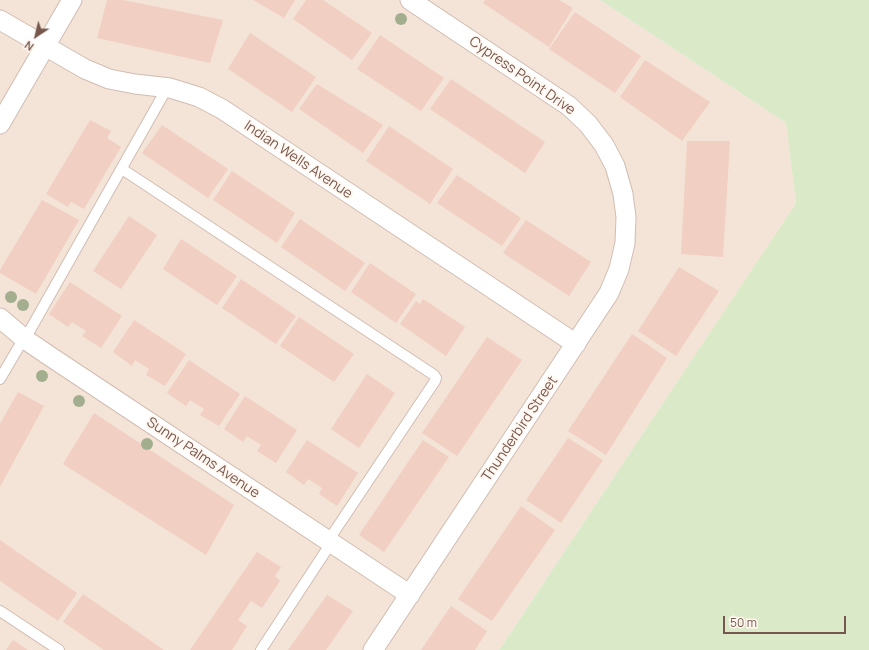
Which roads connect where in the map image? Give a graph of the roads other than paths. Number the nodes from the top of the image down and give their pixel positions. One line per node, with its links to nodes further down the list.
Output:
1 (72, 0): 4 (street)
2 (410, 0): 8 (street, Cypress Point Drive)
3 (0, 20): 4 (street, Indian Wells Avenue)
4 (45, 46): 5 (street, Indian Wells Avenue); 6 (street)
5 (167, 88): 7 (lane); 11 (street, Indian Wells Avenue)
6 (0, 124)
7 (122, 169): 10 (lane); 13 (lane)
8 (623, 194): 11 (street, Thunderbird Street)
9 (0, 318): 10 (street, Sunny Palms Avenue)
10 (24, 339): 12 (lane); 13 (street, Sunny Palms Avenue)
11 (576, 344): 14 (street, Thunderbird Street)
12 (0, 379)
13 (330, 542): 14 (street, Sunny Palms Avenue); 17 (lane)
14 (410, 595): 18 (street, Thunderbird Street)
15 (0, 611): 16 (lane)
16 (59, 650)
17 (261, 650)
18 (373, 650)

